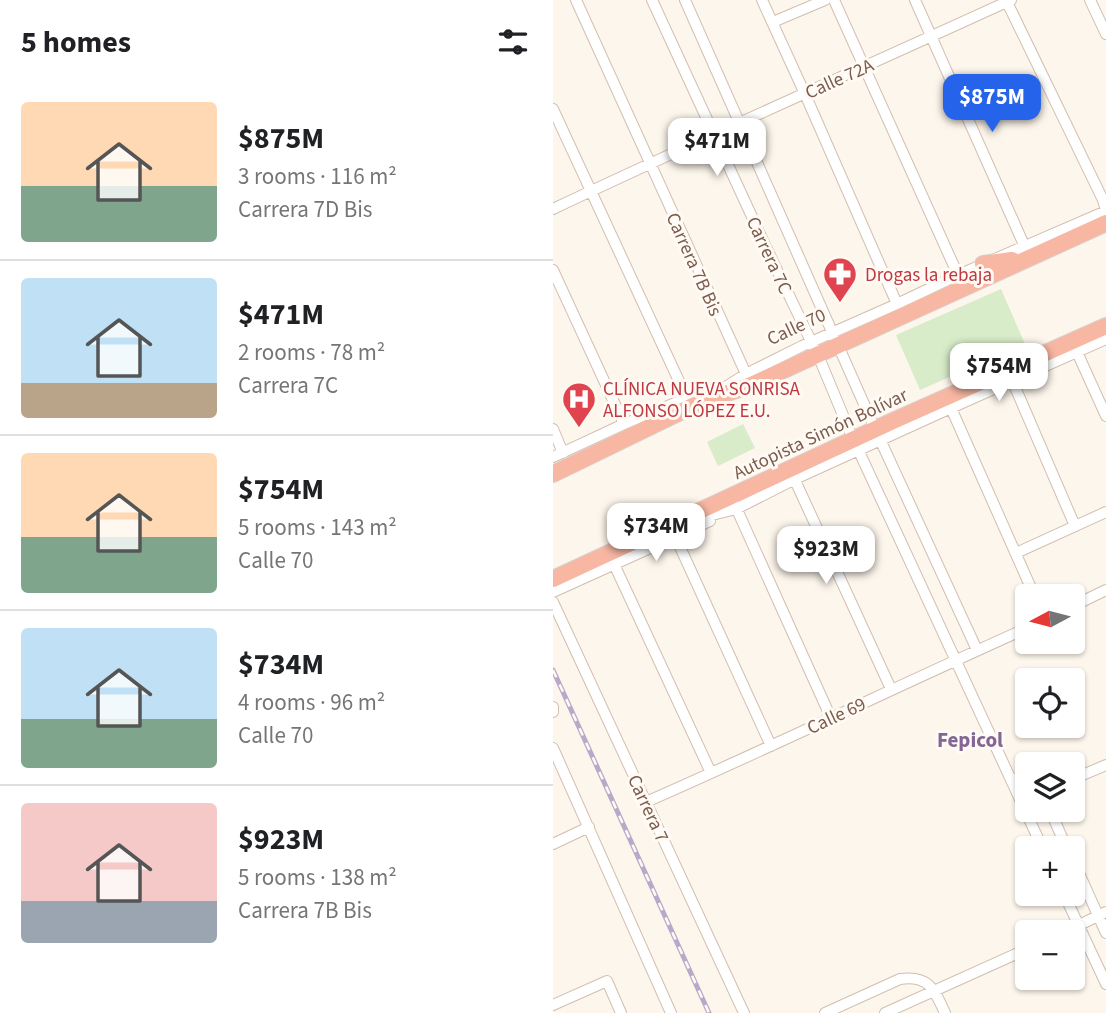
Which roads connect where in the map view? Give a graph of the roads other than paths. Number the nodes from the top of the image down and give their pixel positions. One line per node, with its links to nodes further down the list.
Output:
1 (576, 0): 18 (street, Carrera 7B Bis)
2 (652, 0): 17 (street, Carrera 7C)
3 (685, 0): 16 (street, Carrera 7C)
4 (762, 0): 10 (street)
5 (825, 0): 10 (street)
6 (834, 0): 13 (street)
7 (915, 0): 12 (street)
8 (1090, 0): 11 (street)
9 (1008, 1): 12 (street, Calle 72A); 21 (street)
10 (773, 22): 14 (street)
11 (1106, 34)
12 (931, 36): 13 (street, Calle 72A); 23 (street)
13 (864, 67): 14 (street, Calle 72A); 26 (street)
14 (805, 94): 16 (street, Calle 72A); 28 (street)
15 (554, 113): 19 (street)
16 (739, 122): 17 (street, Calle 72A); 30 (street, Carrera 7C)
17 (713, 133): 18 (street, Calle 72A); 32 (street, Carrera 7C)
18 (650, 163): 19 (street, Calle 72A); 36 (street, Carrera 7B Bis)
19 (590, 191): 20 (street, Calle 72A); 38 (street)
20 (553, 209)
21 (1106, 211): 23 (street)
22 (1106, 223): 23 (highway)
23 (1026, 251): 24 (highway); 27 (highway)
24 (983, 264): 26 (street, Calle 70)
25 (553, 270): 41 (street)
26 (958, 275): 27 (highway); 28 (street, Calle 70)
27 (946, 296): 30 (highway)
28 (897, 304): 30 (street, Calle 70)
29 (1106, 326): 33 (highway, Autopista Simón Bolívar)
30 (835, 339): 32 (highway, Calle 70); 43 (street, Carrera 7C)
31 (1106, 339): 34 (street)
32 (814, 348): 36 (street, Calle 70); 38 (highway); 44 (street, Carrera 7C)
33 (1050, 351): 34 (highway); 35 (highway, Autopista Simón Bolívar)
34 (1077, 352): 37 (street); 40 (street)
35 (1029, 360): 37 (highway); 43 (highway, Autopista Simón Bolívar)
36 (746, 374): 38 (street, Calle 70)
37 (1012, 380): 39 (street); 50 (street)
38 (693, 402): 41 (street, Calle 70); 46 (highway)
39 (951, 408): 43 (street); 52 (street)
40 (1106, 416)
41 (624, 424): 45 (street, Calle 70)
42 (553, 429): 45 (street)
43 (878, 435): 44 (highway, Autopista Simón Bolívar); 61 (street, Carrera 7C)
44 (857, 445): 47 (highway, Autopista Simón Bolívar); 62 (street, Carrera 7C)
45 (558, 455)
46 (553, 474)
47 (793, 475): 48 (highway, Autopista Simón Bolívar); 63 (street)
48 (734, 503): 51 (highway, Autopista Simón Bolívar); 64 (street)
49 (1106, 512): 50 (street)
50 (1075, 526): 52 (street)
51 (673, 531): 53 (street); 54 (highway, Autopista Simón Bolívar); 65 (street)
52 (1016, 553): 55 (street)
53 (614, 564): 57 (street); 68 (street)
54 (553, 579)
55 (1029, 584)
56 (1106, 590): 58 (street)
57 (553, 592)
58 (1085, 600)
59 (553, 602): 72 (street, Carrera 7)
60 (1015, 633): 61 (street, Calle 69)
61 (977, 650): 62 (street, Calle 69)
62 (955, 659): 63 (street, Calle 69); 70 (street, Carrera 7C)
63 (891, 689): 64 (street, Calle 69)
64 (831, 718): 65 (street, Calle 69)
65 (771, 746): 68 (street, Calle 69)
66 (553, 748): 73 (street)
67 (1106, 765): 69 (street)
68 (711, 773): 72 (street, Calle 69)
69 (1085, 774)
70 (1010, 777): 71 (street); 74 (street, Carrera 7C)
71 (1015, 780)
72 (646, 802): 87 (street, Carrera 7)
73 (589, 827): 75 (street); 86 (street)
74 (1037, 836)
75 (553, 844)
76 (1085, 882): 77 (street)
77 (1102, 914): 78 (street); 79 (street)
78 (1085, 923)
79 (1106, 933)
80 (1085, 939): 82 (street)
81 (1015, 954): 83 (street)
82 (1106, 984)
83 (934, 991): 88 (street); 89 (street); 90 (street)
84 (553, 1005): 85 (street)
85 (621, 1013)
86 (671, 1013)
87 (744, 1013)
88 (825, 1013)
89 (885, 1013)
90 (945, 1013)

